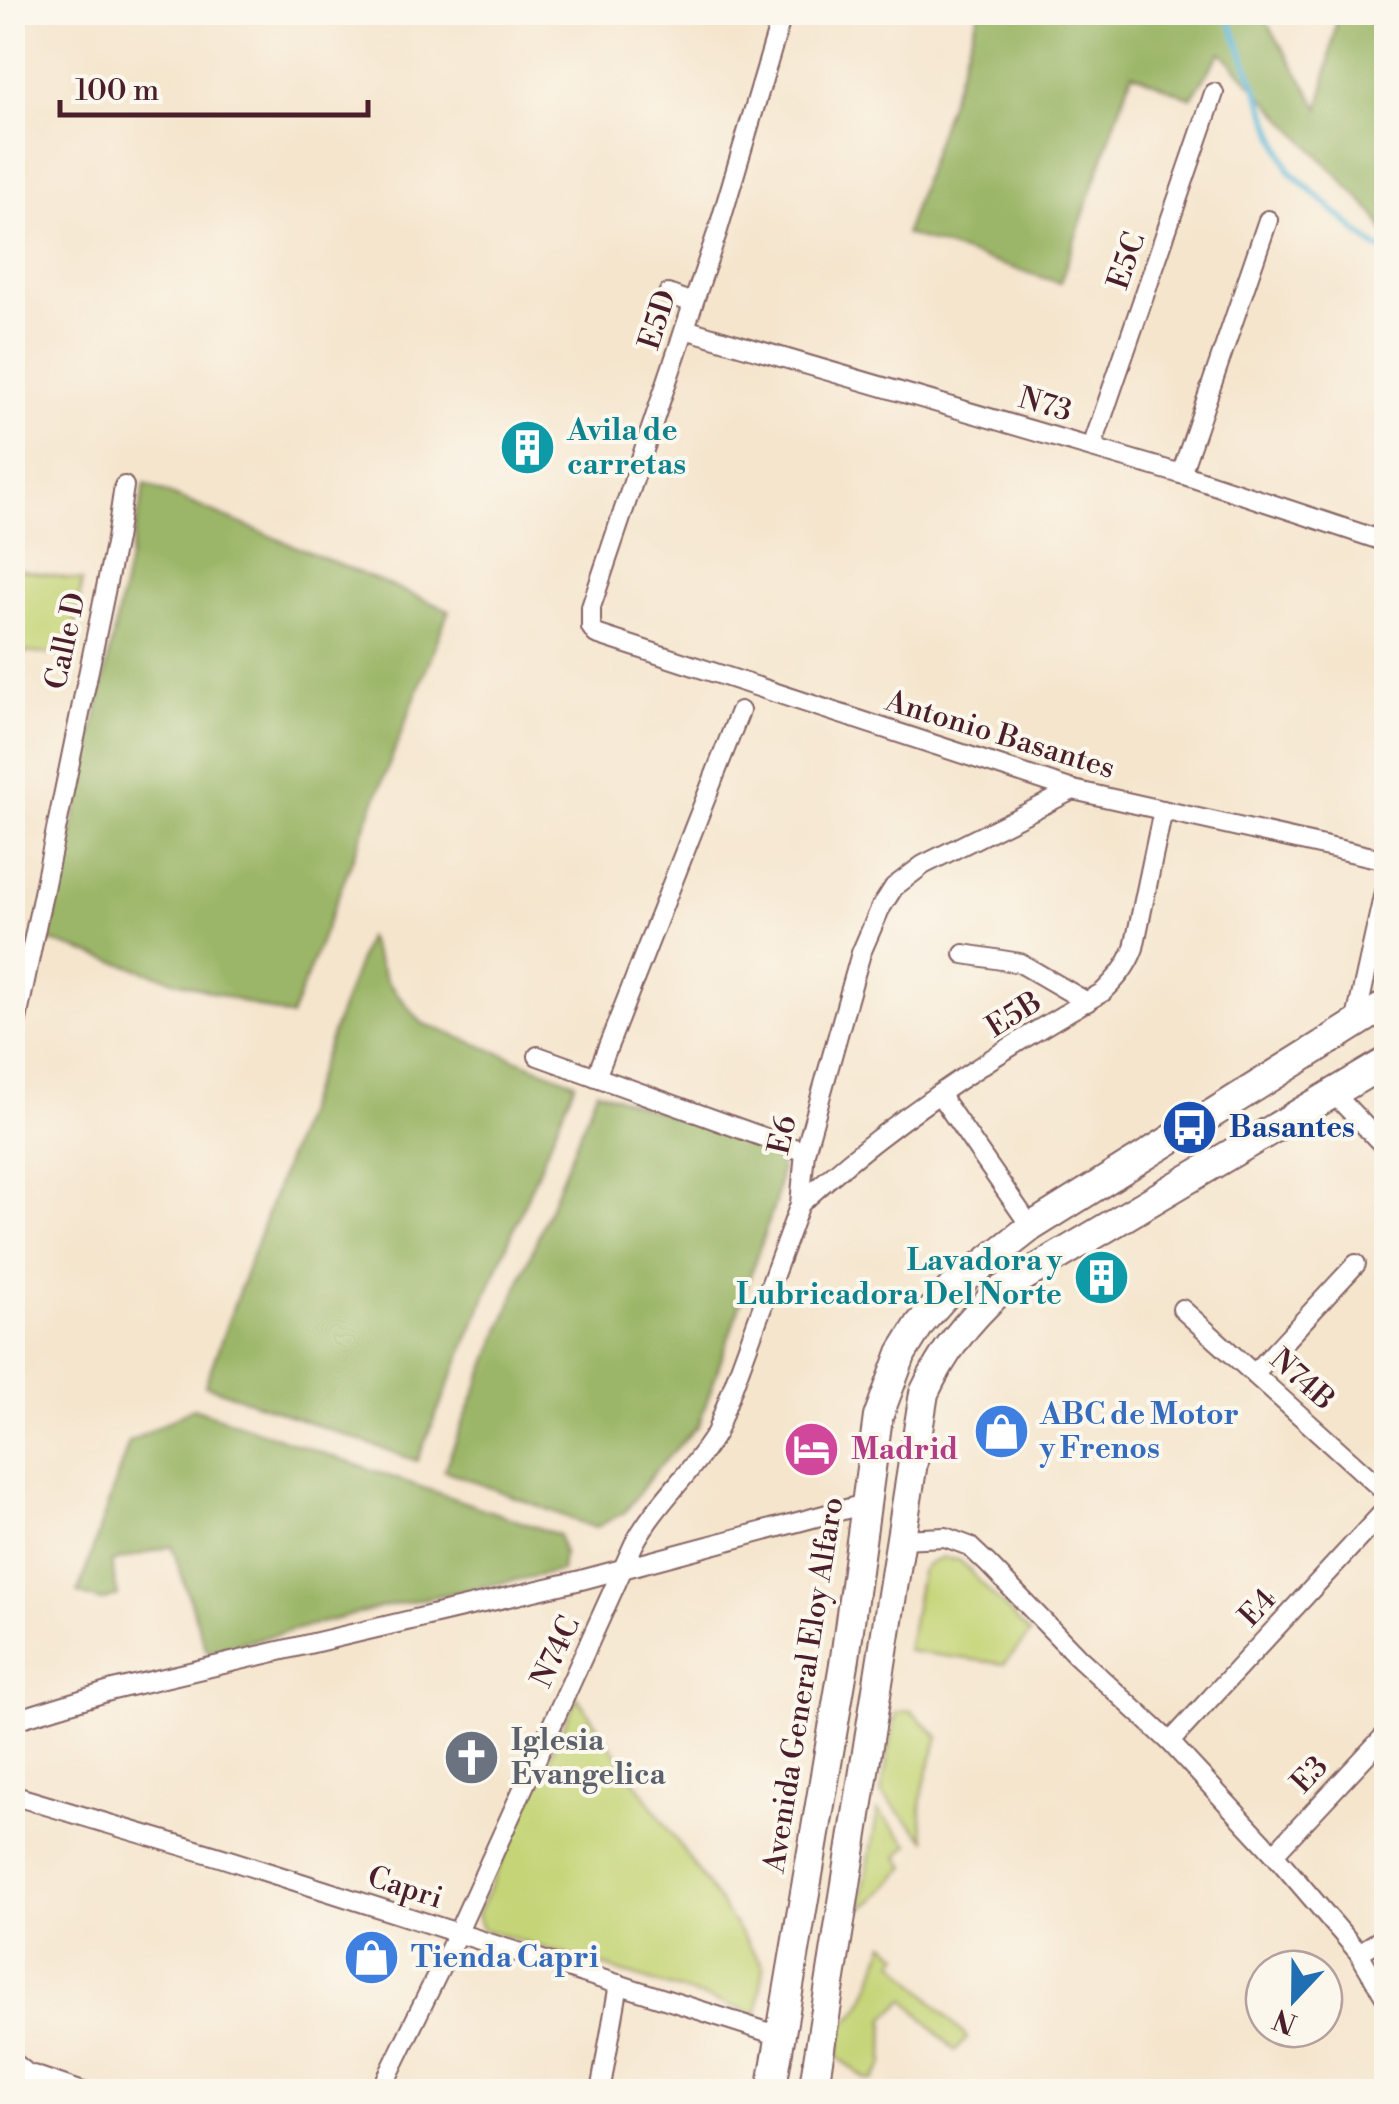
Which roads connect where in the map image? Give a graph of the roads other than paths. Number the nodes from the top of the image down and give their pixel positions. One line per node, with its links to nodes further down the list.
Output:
1 (783, 12): 5 (street, E5D)
2 (1214, 92): 7 (street, E5C)
3 (1268, 220): 8 (street)
4 (668, 294): 5 (street)
5 (693, 303): 6 (street, E5D)
6 (685, 329): 7 (street, N73); 11 (street, E5D)
7 (1092, 447): 8 (street, N73)
8 (1182, 474): 10 (street, N73)
9 (124, 486): 21 (street, Calle D)
10 (1386, 542)
11 (604, 639): 13 (street, Antonio Basantes)
12 (740, 711): 24 (street)
13 (1073, 790): 14 (street, Antonio Basantes); 28 (street, E6)
14 (1163, 810): 15 (street, Antonio Basantes); 18 (street, E5B)
15 (1386, 860)
16 (1386, 882): 20 (street)
17 (964, 954): 18 (street)
18 (1087, 1002): 25 (street, E5B)
19 (1386, 1004): 20 (main road, Avenida General Eloy Alfaro)
20 (1355, 1024): 30 (main road, Avenida General Eloy Alfaro)
21 (12, 1044)
22 (538, 1056): 24 (street)
23 (1386, 1062): 26 (main road)
24 (596, 1077): 28 (street)
25 (940, 1094): 29 (street, E5B); 30 (street)
26 (1335, 1095): 27 (street); 37 (main road)
27 (1386, 1148)
28 (805, 1152): 29 (street, E6)
29 (800, 1204): 38 (street, E6)
30 (1031, 1227): 35 (main road, Avenida General Eloy Alfaro)
31 (1356, 1264): 33 (street)
32 (1182, 1309): 33 (street, N74B)
33 (1254, 1374): 34 (street, N74B)
34 (1386, 1493)
35 (865, 1504): 38 (street); 49 (main road, Avenida General Eloy Alfaro)
36 (1386, 1509): 41 (street, E4)
37 (900, 1539): 41 (street); 56 (main road)
38 (625, 1568): 39 (street); 44 (street, N74C)
39 (12, 1722)
40 (1386, 1734): 43 (street, E3)
41 (1170, 1742): 43 (street)
42 (12, 1795): 44 (street, Capri)
43 (1274, 1854): 46 (street)
44 (456, 1934): 47 (street, Capri); 53 (street, N74C)
45 (1386, 1936): 46 (street)
46 (1359, 1953): 48 (street)
47 (618, 1984): 49 (street, Capri); 54 (street)
48 (1386, 1999)
49 (780, 2036): 55 (main road, Avenida General Eloy Alfaro)
50 (12, 2061): 51 (street)
51 (21, 2079): 52 (street)
52 (83, 2092)
53 (380, 2092)
54 (600, 2092)
55 (771, 2092)
56 (813, 2092)

